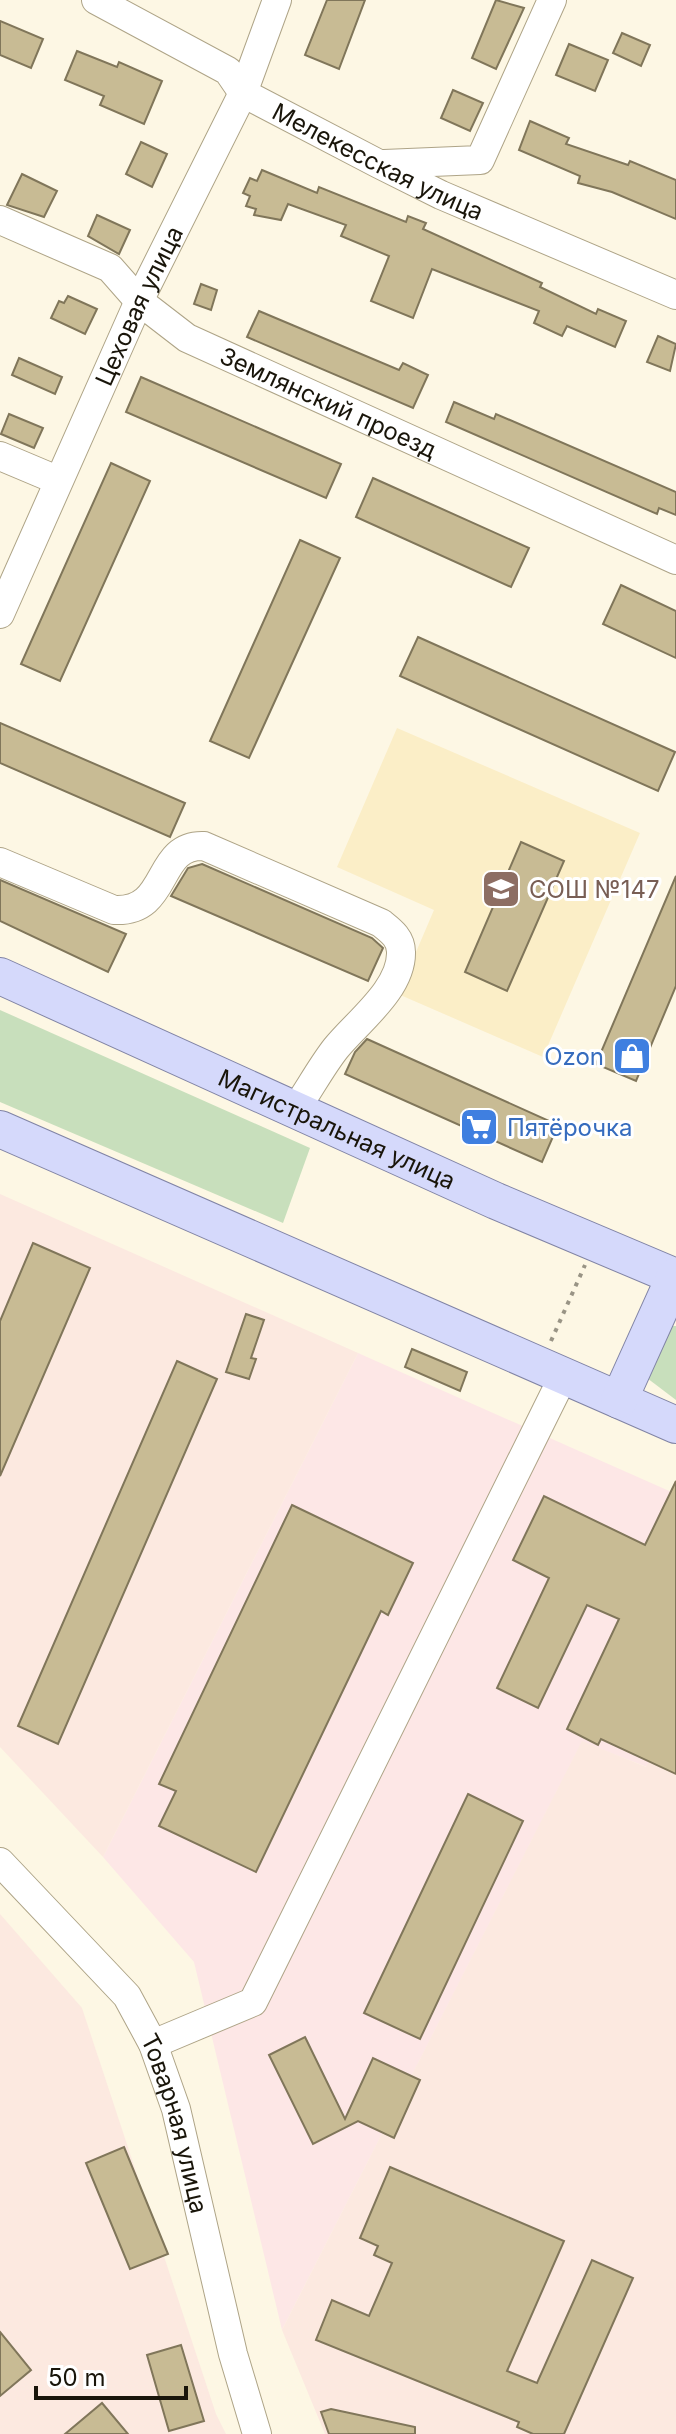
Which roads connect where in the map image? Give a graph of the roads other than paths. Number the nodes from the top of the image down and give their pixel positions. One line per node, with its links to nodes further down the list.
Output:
1 (96, 0): 4 (street, Мелекесская улица)
2 (277, 0): 4 (street, Цеховая улица)
3 (552, 0): 5 (street)
4 (243, 93): 5 (street, Мелекесская улица); 8 (street, Цеховая улица)
5 (379, 164): 7 (street, Мелекесская улица)
6 (0, 220): 8 (street, Землянский проезд)
7 (676, 295)
8 (139, 301): 10 (street, Цеховая улица); 11 (street, Землянский проезд)
9 (0, 456): 10 (street)
10 (57, 480): 12 (street, Цеховая улица)
11 (676, 560)
12 (0, 614)
13 (0, 862): 15 (street)
14 (0, 976): 15 (main road, Магистральная улица)
15 (295, 1110): 17 (main road, Магистральная улица)
16 (0, 1129): 18 (main road)
17 (675, 1277): 19 (main road)
18 (552, 1370): 19 (main road); 22 (street)
19 (619, 1400): 20 (main road)
20 (676, 1425)
21 (1, 1865): 22 (street, Товарная улица)
22 (153, 2044): 23 (street, Товарная улица)
23 (257, 2434)

